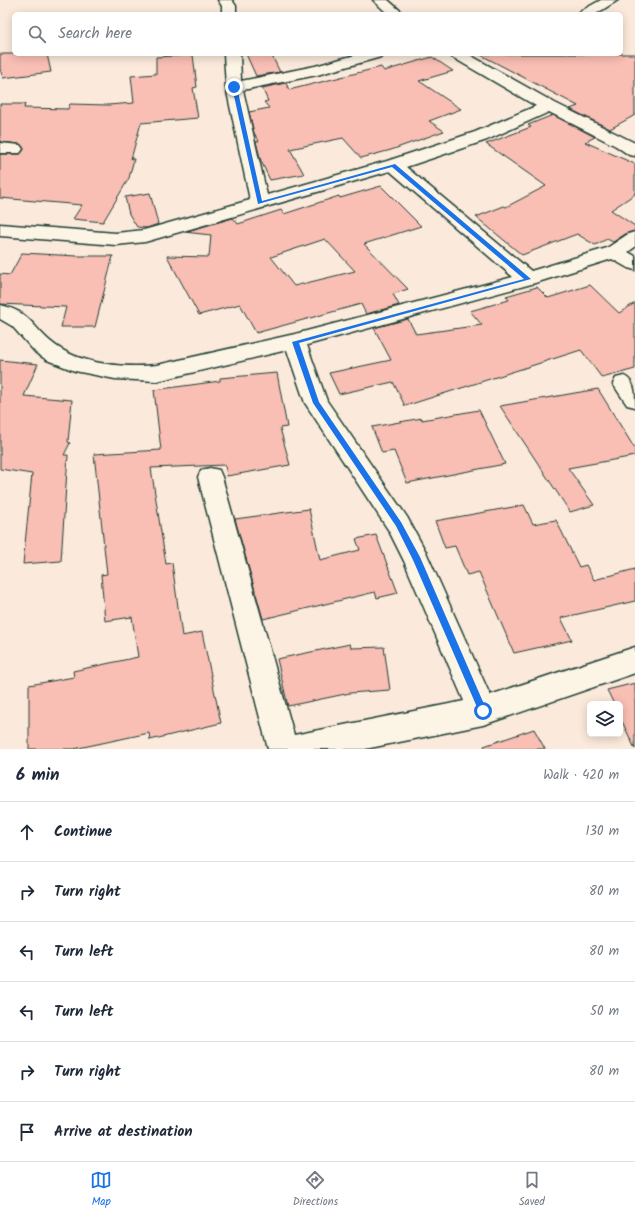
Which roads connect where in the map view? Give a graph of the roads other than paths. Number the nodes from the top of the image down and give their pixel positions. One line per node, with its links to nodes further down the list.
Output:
1 (225, 0): 4 (street)
2 (380, 0): 5 (street)
3 (611, 0): 6 (street)
4 (229, 12)
5 (395, 12)
6 (590, 12)
7 (232, 56): 11 (street)
8 (369, 56): 11 (street)
9 (476, 56): 10 (street)
10 (463, 58): 12 (street)
11 (234, 87): 15 (street)
12 (549, 106): 13 (street); 14 (street)
13 (631, 144)
14 (393, 165): 15 (street); 20 (street)
15 (260, 203): 16 (street)
16 (0, 230)
17 (635, 238): 18 (street)
18 (614, 252): 19 (street); 20 (street)
19 (635, 264)
20 (528, 279): 22 (street)
21 (0, 312): 22 (street)
22 (295, 342): 25 (street)
23 (210, 477): 26 (street)
24 (635, 660): 25 (street)
25 (483, 711): 27 (street)
26 (283, 749)
27 (296, 749)

